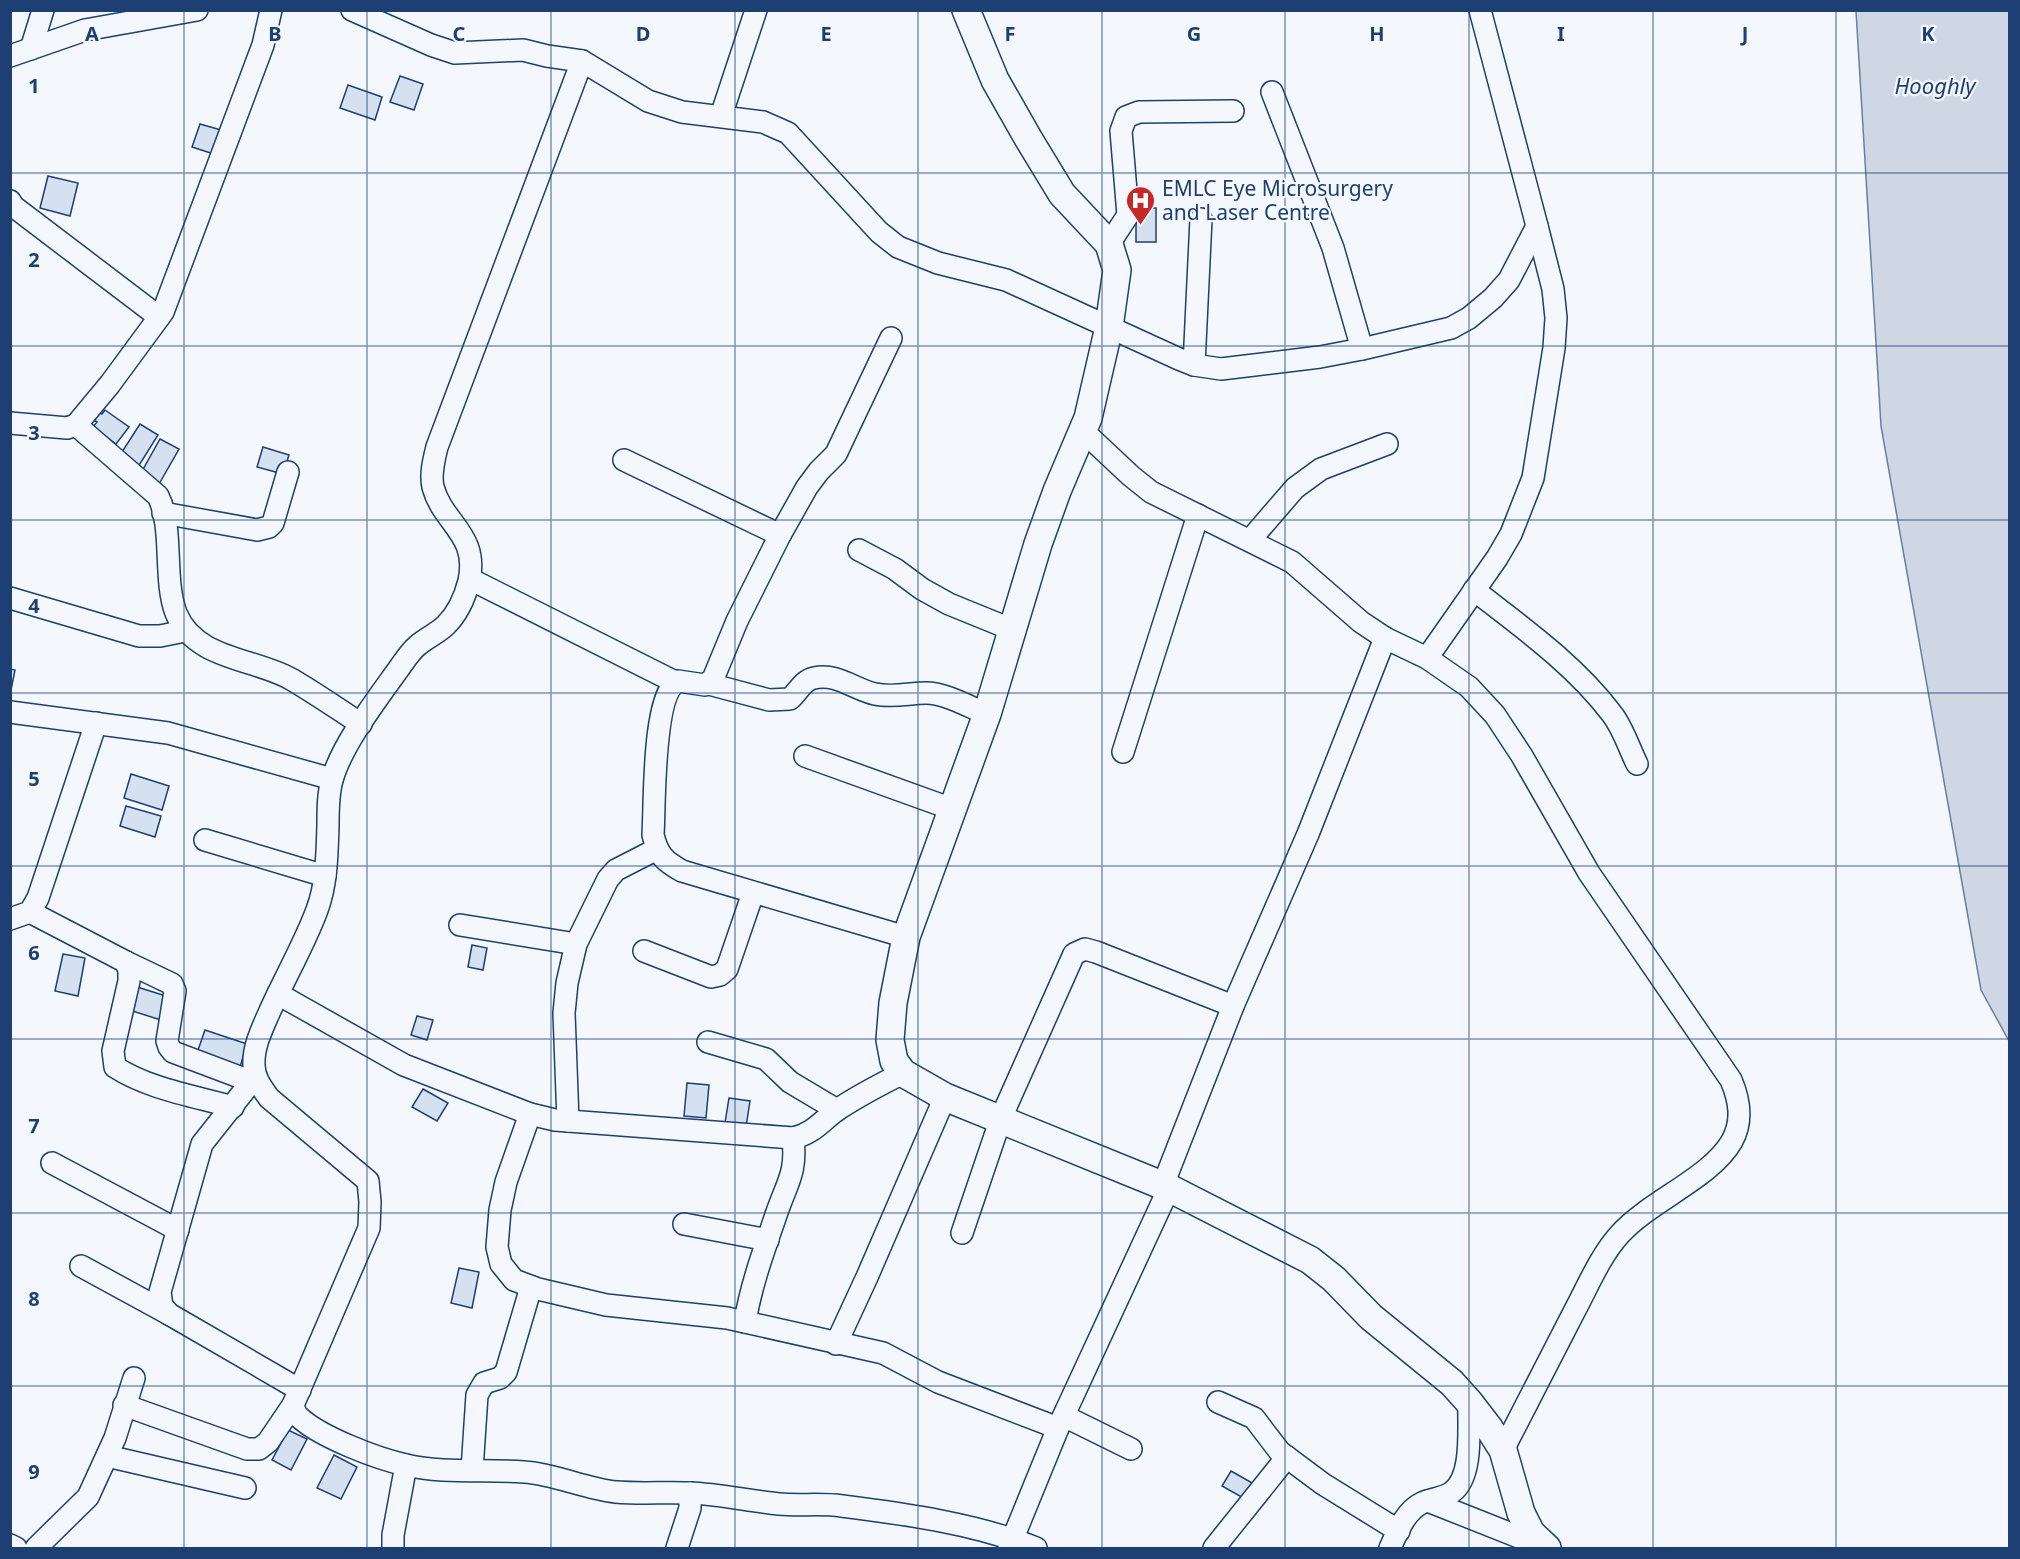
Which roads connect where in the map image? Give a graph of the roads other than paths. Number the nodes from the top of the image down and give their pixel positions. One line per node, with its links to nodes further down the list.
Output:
1 (43, 10): 8 (street)
2 (196, 10): 8 (street)
3 (270, 10): 18 (street)
4 (352, 10): 10 (street)
5 (756, 10): 13 (street)
6 (966, 10): 17 (main road)
7 (1480, 10): 16 (street)
8 (31, 49): 9 (street)
9 (10, 56)
10 (582, 61): 13 (street); 34 (street)
11 (1272, 92): 21 (street)
12 (1233, 111): 17 (street)
13 (721, 116): 19 (street)
14 (10, 201): 18 (street)
15 (1201, 219): 22 (street)
16 (1537, 226): 21 (street); 35 (street)
17 (1109, 244): 19 (main road)
18 (159, 317): 24 (street)
19 (1109, 327): 22 (street); 25 (main road)
20 (891, 338): 31 (street)
21 (1362, 349): 22 (street)
22 (1194, 365)
23 (10, 423): 24 (street)
24 (76, 425): 29 (street)
25 (1083, 431): 30 (street); 37 (main road)
26 (1386, 444): 32 (street)
27 (624, 460): 31 (street)
28 (288, 472): 29 (street)
29 (163, 513): 38 (street)
30 (1198, 515): 32 (street); 47 (street)
31 (780, 535): 42 (street)
32 (1250, 540): 39 (street)
33 (859, 550): 37 (street)
34 (470, 579): 41 (street); 46 (street)
35 (1474, 590): 40 (street); 49 (street)
36 (10, 598): 38 (street)
37 (1013, 630): 44 (main road)
38 (185, 631): 46 (street)
39 (1385, 638): 40 (street); 63 (street)
40 (1427, 658): 92 (street)
41 (675, 682): 42 (street); 53 (street)
42 (709, 684): 44 (street)
43 (10, 712): 45 (street)
44 (987, 714): 51 (main road)
45 (96, 723): 50 (street); 56 (street)
46 (361, 724): 50 (street)
47 (1123, 752)
48 (806, 756): 51 (street)
49 (1637, 764)
50 (332, 779): 54 (street)
51 (952, 809): 58 (main road)
52 (205, 840): 54 (street)
53 (657, 849): 55 (street); 59 (street)
54 (325, 876): 62 (street)
55 (753, 893): 58 (street); 60 (street)
56 (20, 915): 61 (street)
57 (459, 925): 59 (street)
58 (906, 938): 65 (main road)
59 (576, 944): 72 (street)
60 (644, 951)
61 (126, 962): 66 (street); 68 (street)
62 (278, 994): 66 (street); 70 (street)
63 (1233, 1006): 71 (street); 75 (street)
64 (708, 1042): 69 (street)
65 (903, 1073): 67 (main road); 69 (street)
66 (255, 1083): 68 (street); 86 (street)
67 (945, 1097): 71 (main road); 84 (street)
68 (232, 1107): 77 (street)
69 (837, 1110): 73 (street)
70 (530, 1114): 72 (street); 81 (street)
71 (1001, 1118): 75 (main road); 78 (street)
72 (568, 1121): 73 (street)
73 (793, 1138): 79 (street)
74 (52, 1163): 77 (street)
75 (1166, 1187): 88 (main road); 90 (street)
76 (684, 1224): 79 (street)
77 (178, 1230): 82 (street)
78 (962, 1233)
79 (768, 1240): 83 (street)
80 (81, 1266): 82 (street)
81 (531, 1287): 83 (street); 96 (street)
82 (169, 1314): 86 (street)
83 (745, 1322): 84 (street)
84 (836, 1344): 90 (street)
85 (134, 1378): 89 (street)
86 (296, 1398): 89 (street); 95 (street)
87 (1218, 1402): 94 (street)
88 (1469, 1402): 92 (main road); 99 (street)
89 (124, 1406): 93 (street)
90 (1061, 1422): 91 (street); 101 (street)
91 (1131, 1449)
92 (1503, 1450): 109 (main road)
93 (107, 1455): 97 (street); 104 (street)
94 (1287, 1457): 100 (street); 108 (street)
95 (406, 1465): 96 (street); 105 (street)
96 (472, 1470): 98 (street)
97 (245, 1488)
98 (690, 1493): 101 (street); 106 (street)
99 (1428, 1501): 100 (street); 109 (street)
100 (1394, 1540)
101 (1010, 1543): 107 (street)
102 (10, 1545): 103 (street)
103 (16, 1548)
104 (36, 1548)
105 (393, 1548)
106 (677, 1548)
107 (1036, 1548)
108 (1214, 1548)
109 (1546, 1548)

